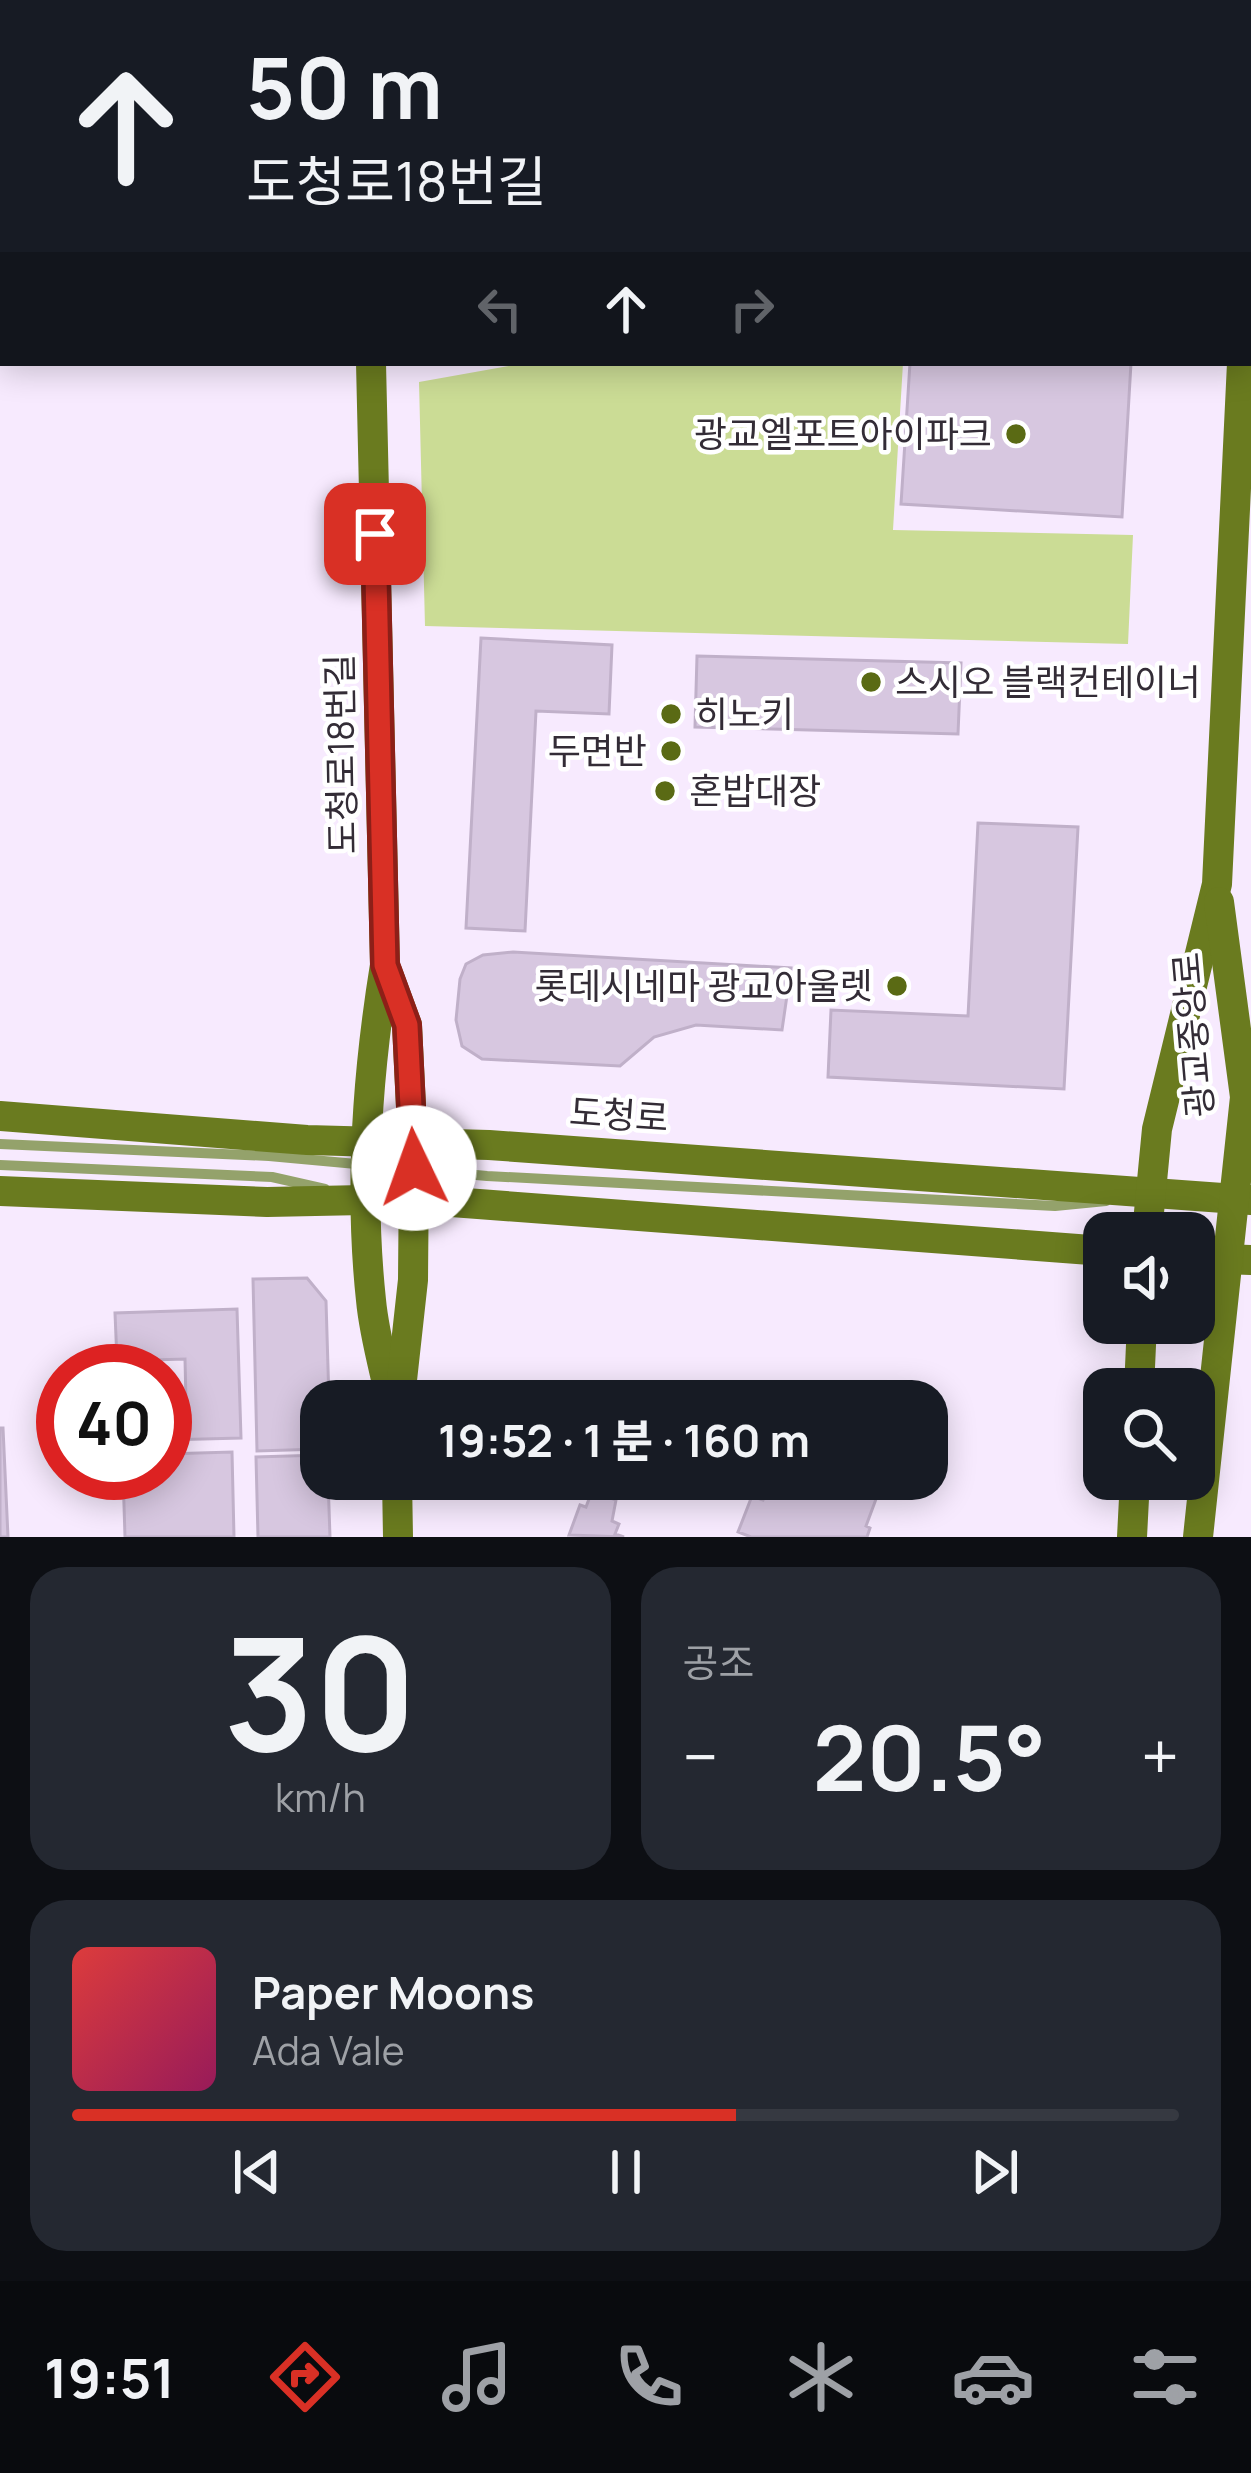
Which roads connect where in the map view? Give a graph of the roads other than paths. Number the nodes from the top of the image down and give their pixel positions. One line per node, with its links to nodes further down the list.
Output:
1 (371, 366): 5 (main road, 도청로18번길)
2 (1242, 366): 3 (main road, 광교중앙로)
3 (1245, 423): 4 (main road, 광교중앙로)
4 (1217, 884): 12 (main road, 광교중앙로); 14 (main road, 광교중앙로)
5 (385, 965): 8 (main road, 도청로18번길); 10 (main road)
6 (0, 1116): 8 (main road, 도청로)
7 (0, 1144): 8 (lane)
8 (366, 1152): 10 (main road, 도청로); 13 (main road, 도청로18번길)
9 (0, 1166): 13 (lane)
10 (413, 1171): 12 (main road, 도청로); 13 (main road); 16 (main road); 19 (main road)
11 (0, 1191): 13 (main road)
12 (1151, 1194): 14 (main road, 도청로); 15 (main road, 광교중앙로)
13 (367, 1198): 18 (main road, 도청로18번길)
14 (1242, 1198): 17 (main road, 광교중앙로)
15 (1150, 1212)
16 (1083, 1249)
17 (1239, 1260): 24 (main road, 광교중앙로)
18 (390, 1380)
19 (398, 1380)
20 (397, 1500): 22 (main road)
21 (1134, 1500): 23 (main road)
22 (398, 1537)
23 (1132, 1537)
24 (1198, 1537)

